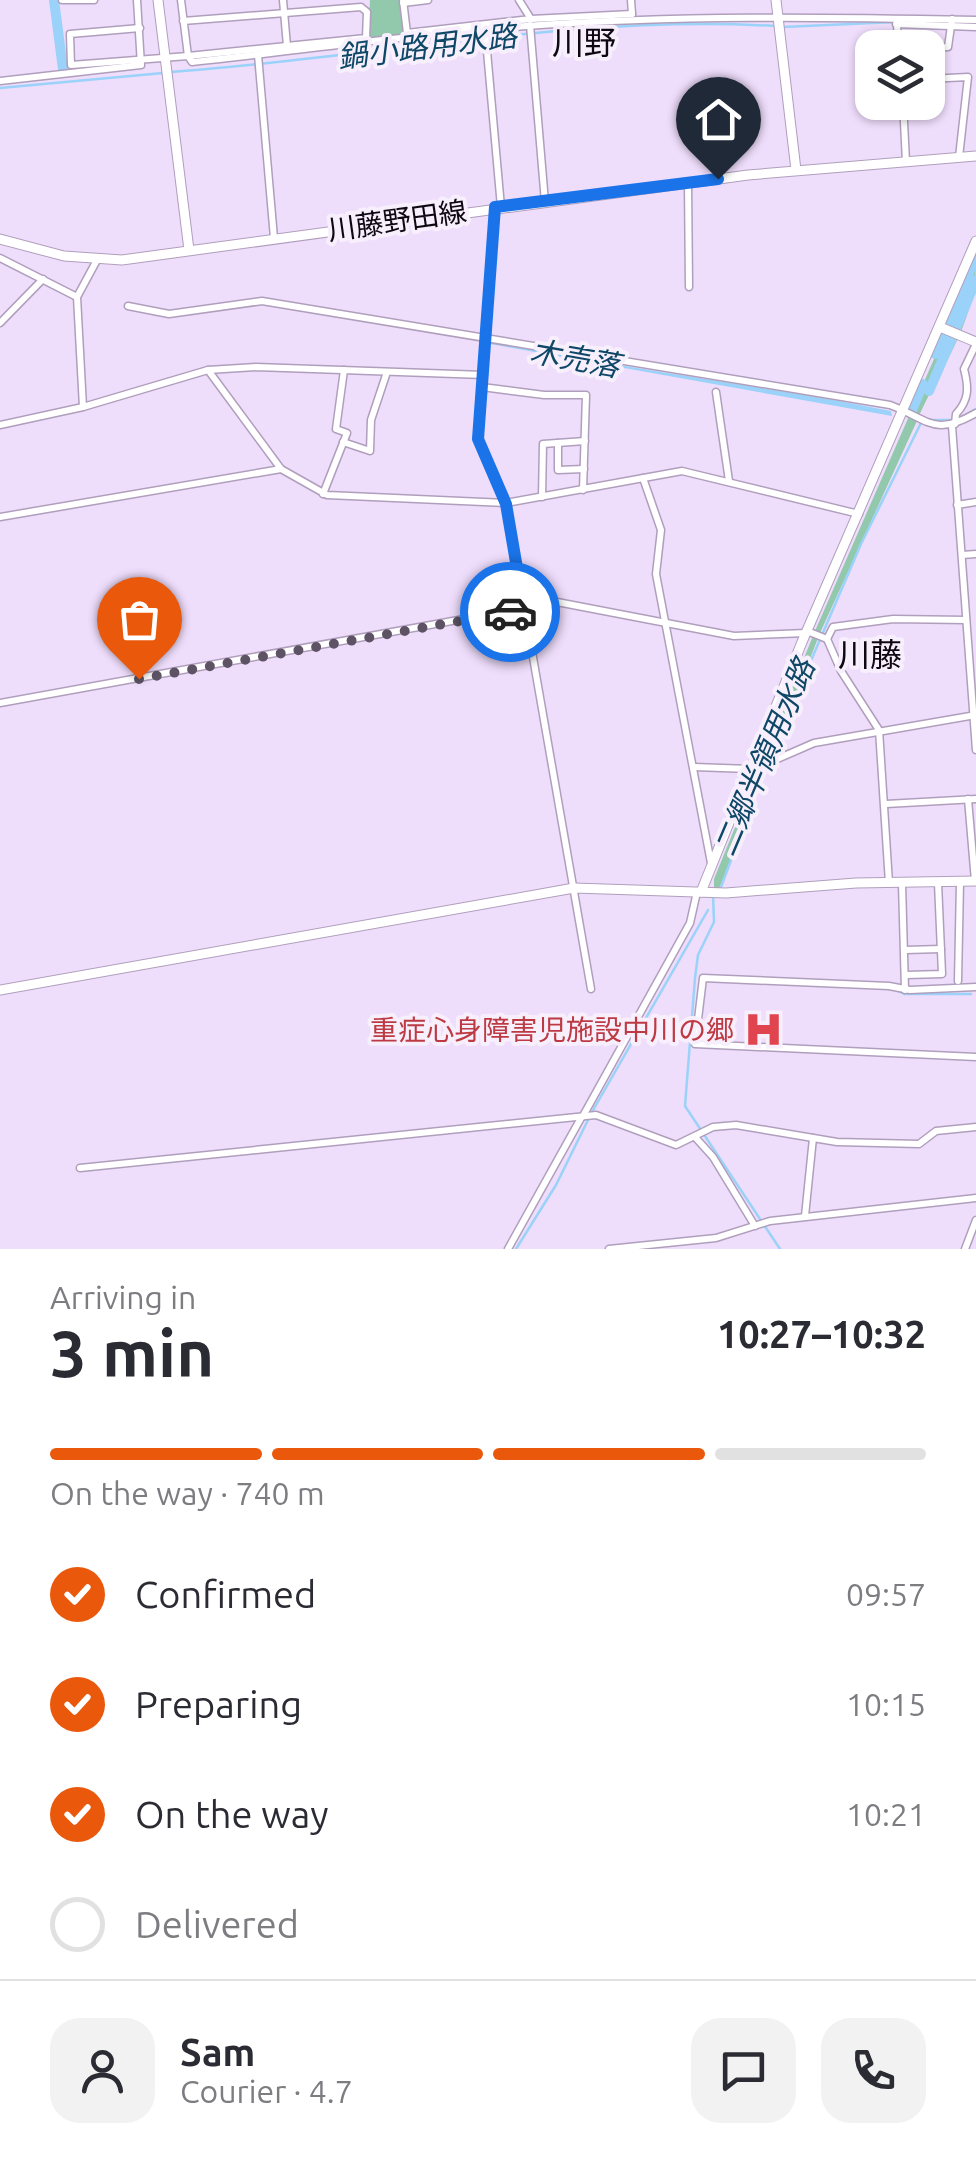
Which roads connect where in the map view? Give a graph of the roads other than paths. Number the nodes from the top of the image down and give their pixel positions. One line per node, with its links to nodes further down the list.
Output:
1 (62, 0): 2 (street)
2 (94, 0)
3 (136, 0): 21 (street)
4 (158, 0): 27 (street)
5 (180, 0): 16 (street)
6 (283, 0): 13 (street)
7 (428, 0): 11 (street)
8 (533, 0): 12 (street)
9 (631, 0): 14 (street)
10 (776, 0): 15 (street)
11 (403, 2): 18 (street)
12 (521, 3): 18 (street)
13 (284, 13): 16 (street); 24 (street); 24 (street)
14 (632, 18): 15 (street); 18 (street)
15 (778, 18): 17 (street); 34 (street)
16 (183, 20): 26 (street)
17 (897, 20): 19 (street); 22 (street)
18 (531, 22): 23 (street); 36 (street)
19 (951, 23): 20 (street); 32 (street)
20 (976, 23)
21 (140, 28): 28 (street); 28 (street)
22 (897, 30)
23 (486, 35): 25 (street); 37 (street)
24 (287, 46): 26 (street)
25 (258, 55): 26 (street); 38 (street)
26 (188, 56): 27 (street)
27 (166, 58): 28 (street); 41 (street)
28 (144, 60): 29 (street)
29 (0, 80)
30 (904, 120): 33 (street)
31 (976, 156): 32 (street, 川藤野田線)
32 (959, 157): 33 (street, 川藤野田線)
33 (906, 162): 34 (street, 川藤野田線)
34 (796, 170): 35 (street, 川藤野田線)
35 (688, 183): 36 (street, 川藤野田線); 45 (street)
36 (545, 202): 37 (street, 川藤野田線)
37 (498, 207): 38 (street, 川藤野田線); 50 (street)
38 (274, 238): 41 (street, 川藤野田線)
39 (0, 239): 43 (street, 川藤野田線)
40 (976, 240): 49 (street)
41 (189, 250): 43 (street, 川藤野田線)
42 (0, 258): 44 (street)
43 (97, 260): 46 (street)
44 (43, 279): 46 (street); 48 (street)
45 (689, 287)
46 (77, 297): 60 (street)
47 (128, 306): 50 (street)
48 (0, 323)
49 (944, 328): 51 (street); 62 (street)
50 (486, 336): 57 (street); 62 (street)
51 (976, 343): 56 (street)
52 (976, 363): 56 (street)
53 (208, 370): 54 (street); 60 (street); 69 (street)
54 (344, 370): 55 (street); 66 (street)
55 (387, 372): 57 (street); 66 (street)
56 (964, 372): 64 (street)
57 (484, 374): 58 (street)
58 (482, 387): 65 (street); 76 (street)
59 (716, 392): 71 (street)
60 (84, 408): 63 (street)
61 (976, 413): 64 (street)
62 (913, 415): 64 (street); 78 (street)
63 (0, 425)
64 (953, 426): 77 (street)
65 (585, 441): 67 (street); 68 (street)
66 (344, 442): 73 (street)
67 (558, 443): 68 (street); 74 (street)
68 (584, 469): 72 (street)
69 (281, 470): 73 (street); 79 (street)
70 (643, 478): 71 (street); 72 (street); 84 (street)
71 (729, 481): 78 (street)
72 (584, 490): 74 (street)
73 (323, 494): 76 (street)
74 (542, 498): 76 (street)
75 (976, 502): 77 (street)
76 (506, 504): 82 (street)
77 (957, 505): 81 (street)
78 (859, 514): 85 (street)
79 (0, 517)
80 (976, 554): 81 (street)
81 (962, 555): 83 (street)
82 (524, 609): 84 (street); 86 (street); 100 (street)
83 (966, 620): 85 (street); 87 (street)
84 (668, 623): 85 (street); 91 (street)
85 (815, 635): 88 (street); 90 (street)
86 (0, 703)
87 (974, 716): 88 (street); 89 (street)
88 (879, 730): 90 (street); 93 (street)
89 (976, 750)
90 (757, 764): 91 (street); 94 (street)
91 (694, 768): 94 (street)
92 (972, 799): 93 (street); 95 (street)
93 (886, 804): 98 (street)
94 (711, 864): 101 (street)
95 (976, 881): 96 (street)
96 (960, 882): 97 (street); 102 (street)
97 (938, 883): 99 (street); 103 (street)
98 (889, 884): 99 (street); 101 (street)
99 (902, 884): 104 (street)
100 (574, 888): 101 (street); 108 (street); 109 (street)
101 (702, 892): 112 (street)
102 (956, 940): 103 (street); 106 (street)
103 (941, 945): 104 (street); 105 (street)
104 (905, 950): 105 (street)
105 (906, 975): 110 (street)
106 (958, 982)
107 (976, 987): 110 (street)
108 (592, 989)
109 (0, 990)
110 (905, 990): 111 (street)
111 (976, 1057)
112 (583, 1116): 114 (street); 116 (street); 121 (street)
113 (976, 1127): 115 (street)
114 (696, 1137): 115 (street); 120 (street)
115 (813, 1138): 118 (street)
116 (80, 1168)
117 (976, 1198): 118 (street)
118 (804, 1217): 120 (street)
119 (976, 1220): 123 (street)
120 (755, 1226): 122 (street)
121 (508, 1249)
122 (609, 1249)
123 (965, 1249)

